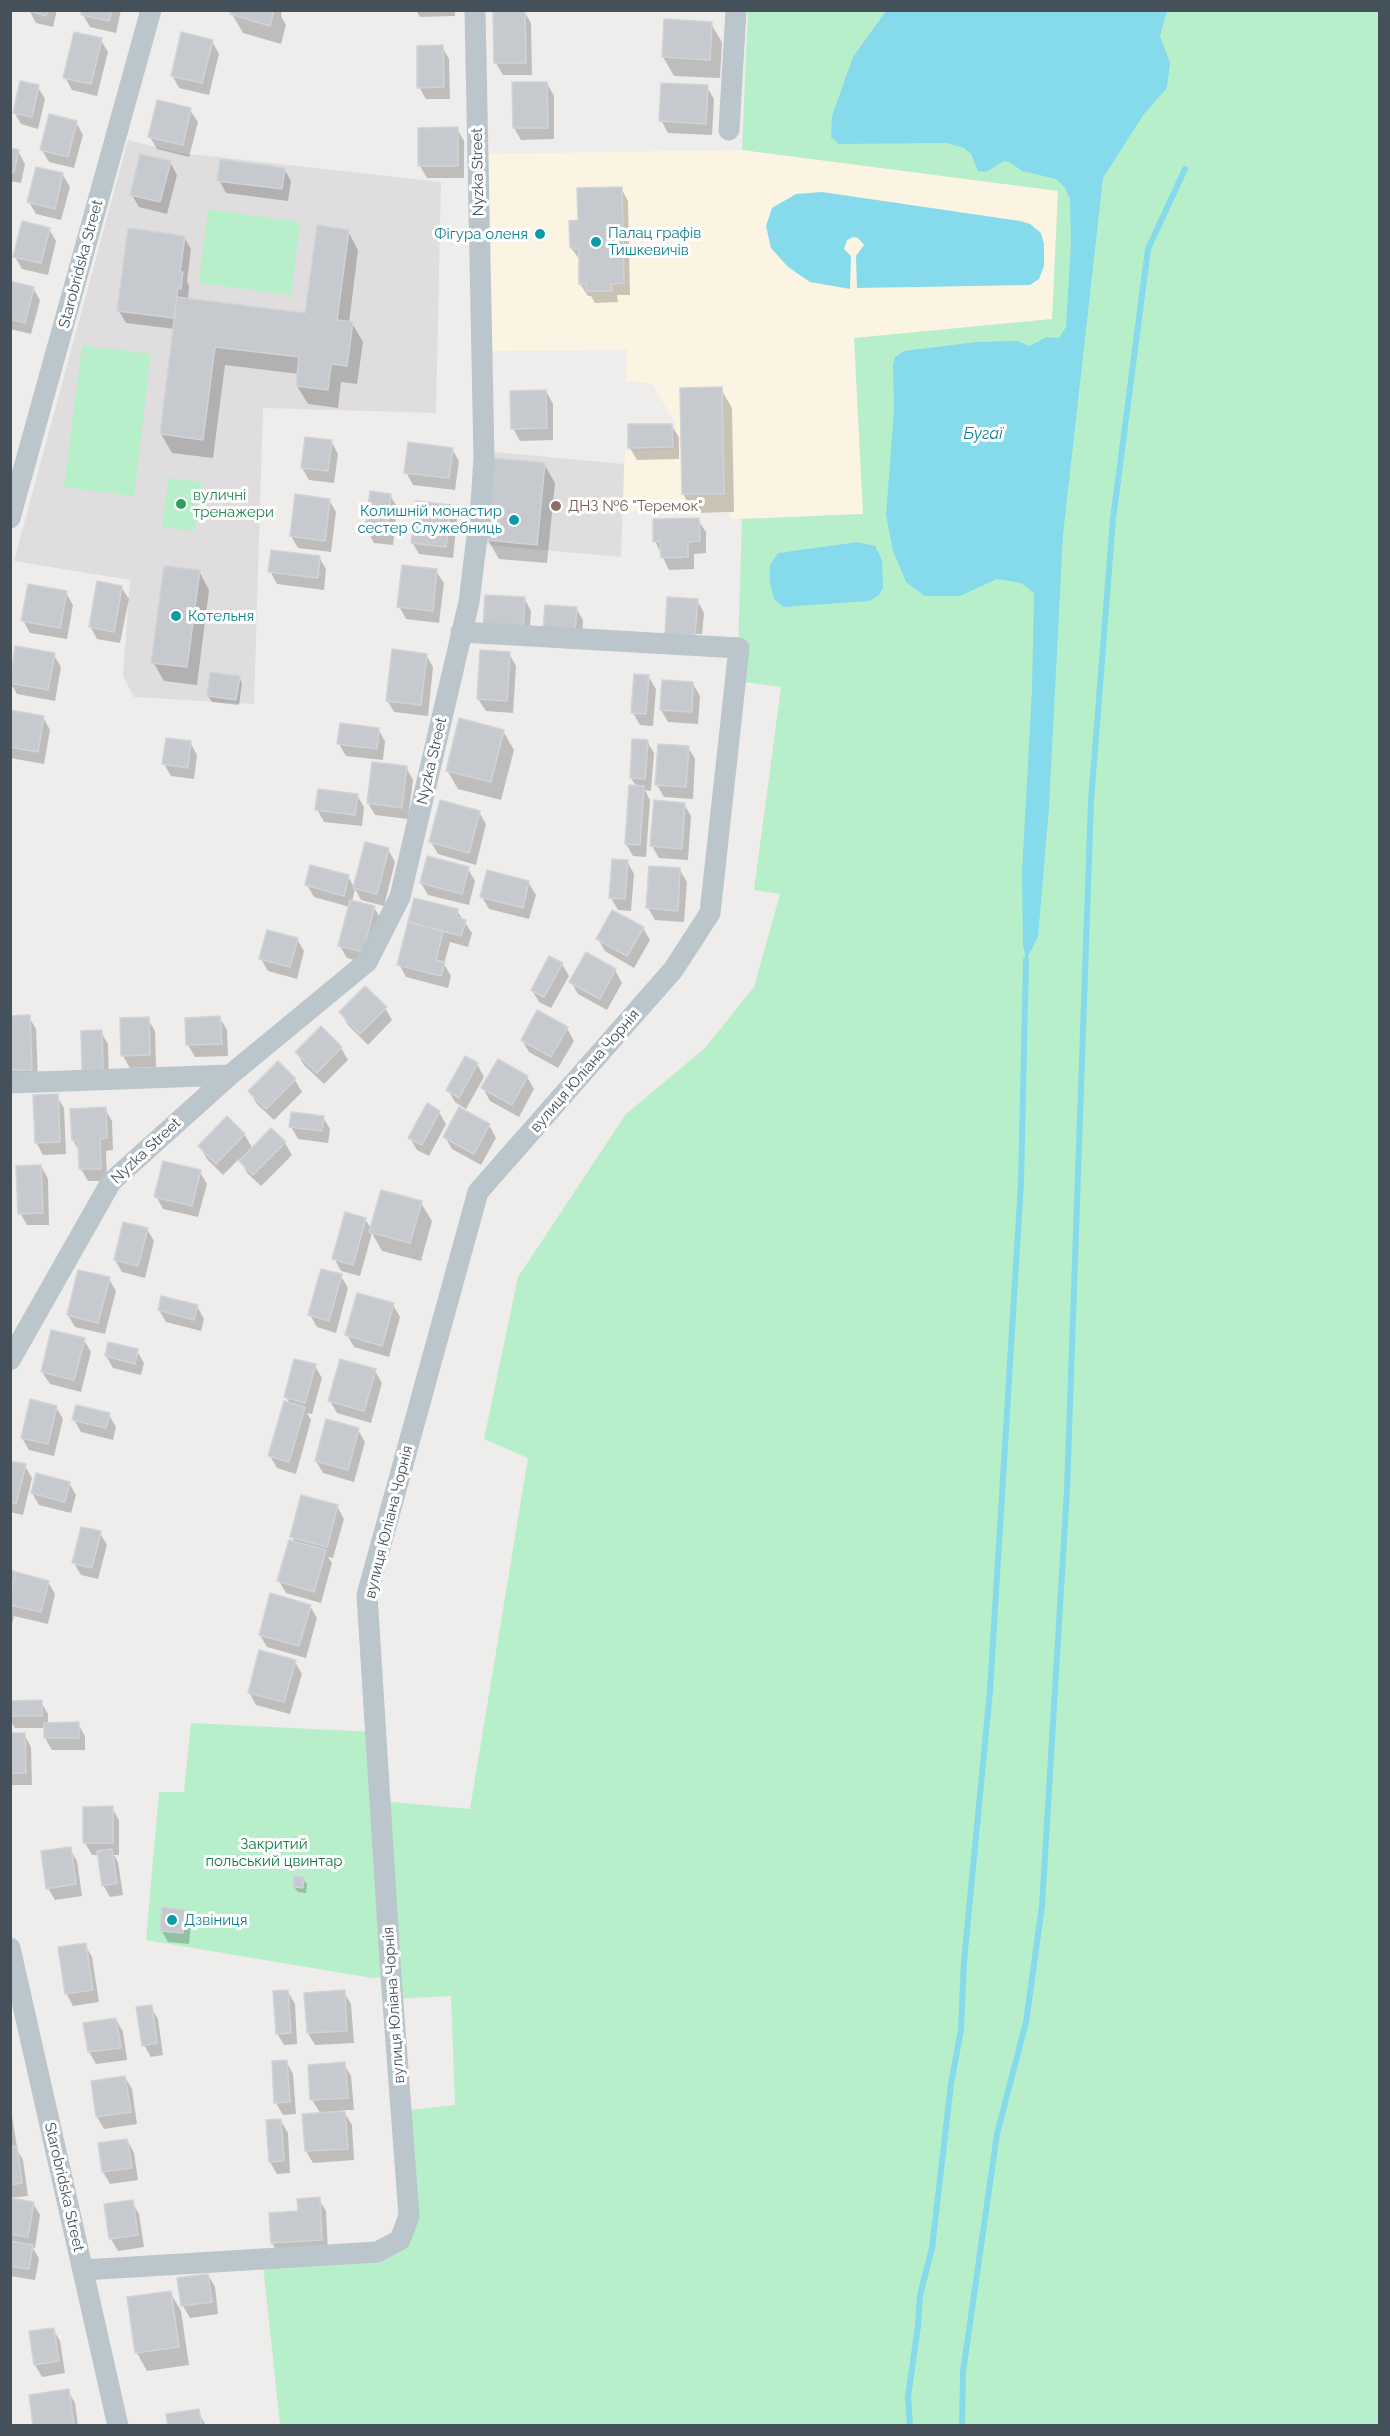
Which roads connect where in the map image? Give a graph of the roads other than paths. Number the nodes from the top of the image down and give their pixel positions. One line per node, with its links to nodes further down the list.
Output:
1 (151, 10): 5 (street, Starobridska Street)
2 (475, 10): 6 (street, Nyzka Street)
3 (736, 10): 4 (street)
4 (729, 130)
5 (10, 518)
6 (461, 632): 7 (street, Nyzka Street); 11 (street, вулиця Юліана Чорнія)
7 (230, 1075): 8 (street); 9 (street, Nyzka Street)
8 (10, 1083)
9 (10, 1360)
10 (10, 1948): 11 (street, Starobridska Street)
11 (83, 2270): 12 (street, Starobridska Street)
12 (118, 2426)

